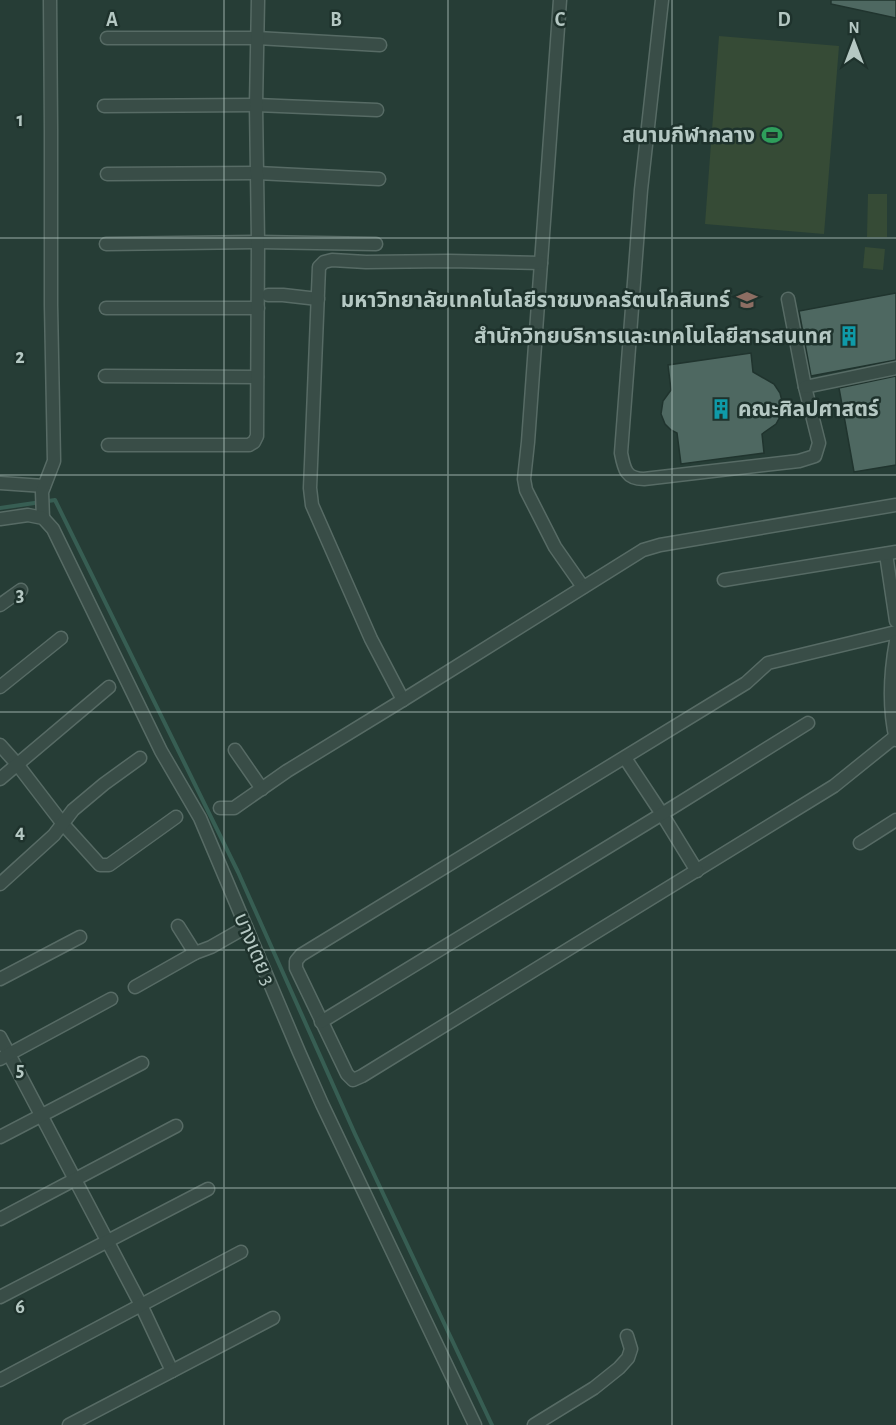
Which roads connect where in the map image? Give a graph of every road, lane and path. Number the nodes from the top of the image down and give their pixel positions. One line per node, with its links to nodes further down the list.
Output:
1 (50, 0): 29 (street)
2 (258, 0): 6 (street)
3 (560, 0): 17 (street)
4 (662, 0): 26 (street)
5 (107, 38): 6 (street)
6 (257, 38): 7 (street); 8 (street)
7 (380, 45)
8 (256, 105): 9 (street); 10 (street); 11 (street)
9 (105, 106)
10 (377, 111)
11 (257, 173): 12 (street); 13 (street); 14 (street)
12 (107, 174)
13 (379, 179)
14 (258, 243): 15 (street); 16 (street); 22 (street)
15 (106, 244)
16 (376, 244)
17 (541, 263): 19 (street); 35 (street)
18 (268, 295): 19 (street)
19 (318, 299): 44 (street)
20 (788, 299): 26 (street)
21 (106, 308): 22 (street)
22 (258, 308): 25 (street)
23 (896, 368): 26 (street)
24 (105, 376): 25 (street)
25 (257, 377): 27 (street)
26 (806, 387)
27 (108, 445)
28 (0, 483): 29 (street)
29 (43, 489): 31 (street)
30 (896, 505): 35 (street)
31 (43, 513): 32 (street); 63 (street, บางเตย 3)
32 (0, 519)
33 (891, 553): 34 (street); 38 (street)
34 (724, 580)
35 (583, 587): 44 (street)
36 (21, 590): 37 (street)
37 (0, 605)
38 (896, 621)
39 (896, 632): 50 (street)
40 (61, 638): 42 (street)
41 (896, 641): 46 (street)
42 (0, 687)
43 (109, 687): 51 (street)
44 (403, 700): 53 (street)
45 (808, 723): 55 (street)
46 (896, 737): 60 (street)
47 (0, 745): 51 (street)
48 (235, 750): 53 (street)
49 (140, 758): 58 (street)
50 (625, 758): 55 (street); 69 (street)
51 (17, 764): 52 (street); 58 (street)
52 (0, 778)
53 (262, 789): 54 (street)
54 (220, 808)
55 (662, 814): 60 (street); 69 (street)
56 (176, 817): 58 (street)
57 (896, 820): 59 (street)
58 (63, 824): 61 (street)
59 (860, 843)
60 (697, 871): 69 (street)
61 (0, 884)
62 (178, 926): 65 (street)
63 (246, 927): 65 (street); 88 (street, บางเตย 3)
64 (80, 937): 66 (street)
65 (195, 953): 67 (street)
66 (0, 979)
67 (135, 987)
68 (111, 999): 71 (street)
69 (321, 1022)
70 (0, 1036): 71 (street)
71 (5, 1056): 73 (street)
72 (142, 1063): 73 (street)
73 (41, 1115): 75 (street); 76 (street)
74 (176, 1126): 76 (street)
75 (0, 1137)
76 (75, 1179): 78 (street); 79 (street)
77 (208, 1189): 79 (street)
78 (0, 1219)
79 (107, 1242): 81 (street); 82 (street)
80 (241, 1252): 82 (street)
81 (0, 1297)
82 (141, 1305): 85 (street); 86 (street)
83 (273, 1318): 85 (street)
84 (627, 1336): 89 (street)
85 (172, 1371): 87 (street)
86 (0, 1380)
87 (69, 1425)
88 (475, 1425)
89 (534, 1425)

